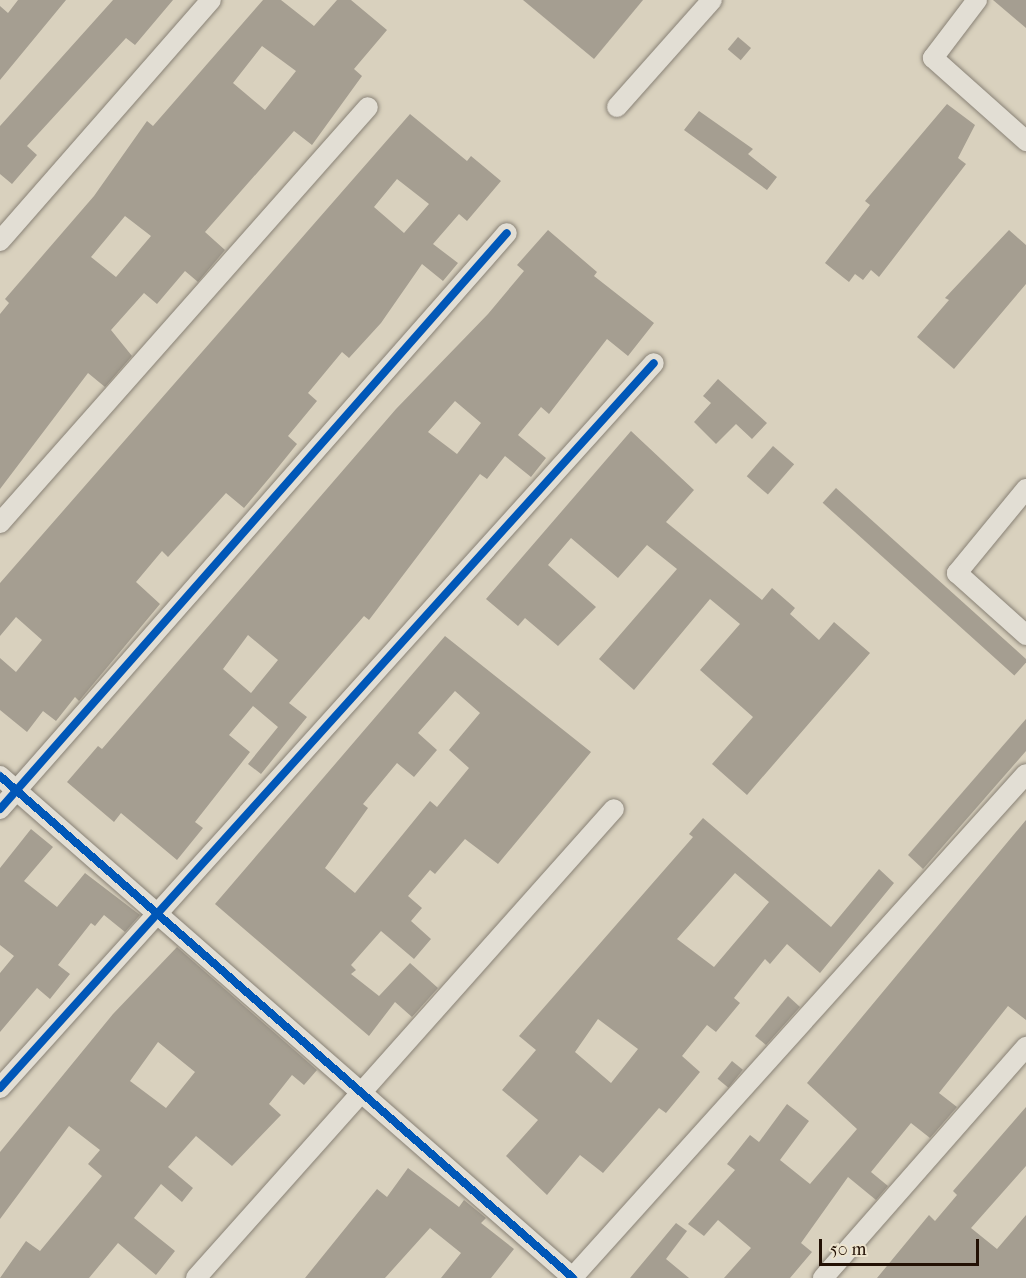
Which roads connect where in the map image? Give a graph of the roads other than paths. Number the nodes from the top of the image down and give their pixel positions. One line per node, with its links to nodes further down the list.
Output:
1 (211, 0): 8 (street)
2 (712, 0): 5 (street)
3 (977, 0): 6 (street)
4 (368, 107): 11 (street)
5 (617, 107)
6 (1026, 141)
7 (507, 233): 15 (street)
8 (0, 241)
9 (654, 363): 18 (street)
10 (1026, 489): 12 (street)
11 (0, 523)
12 (1026, 635)
13 (1026, 774): 23 (street)
14 (0, 776): 15 (street)
15 (16, 790): 16 (street); 18 (street)
16 (0, 809)
17 (614, 809): 21 (street)
18 (160, 913): 20 (street); 21 (street)
19 (1026, 1047): 24 (street)
20 (0, 1089)
21 (363, 1094): 22 (street); 23 (street)
22 (196, 1278)
23 (572, 1278)
24 (823, 1278)

